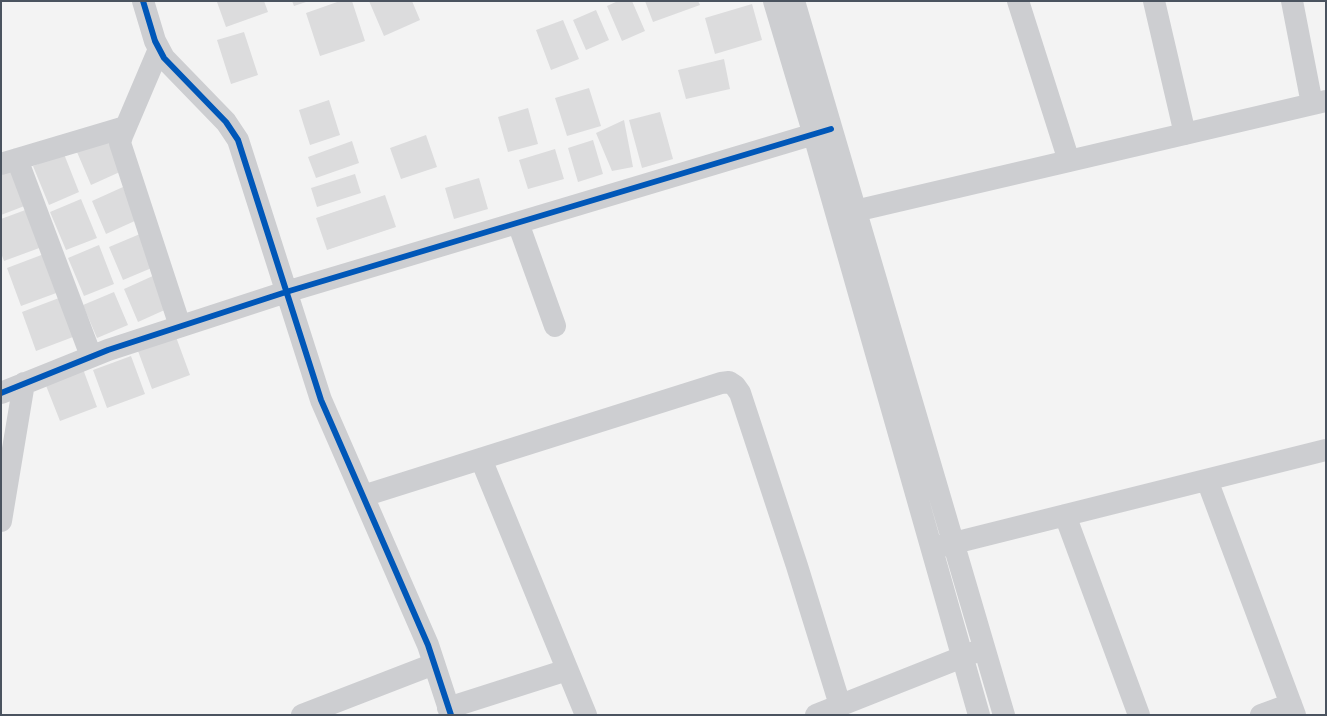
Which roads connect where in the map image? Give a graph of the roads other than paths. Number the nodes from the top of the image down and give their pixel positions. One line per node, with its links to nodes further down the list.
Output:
1 (143, 1): 7 (street)
2 (774, 1): 10 (street)
3 (794, 1): 10 (street)
4 (1018, 1): 12 (street)
5 (1154, 1): 11 (street)
6 (1292, 1): 8 (street)
7 (159, 49): 9 (street); 16 (street)
8 (1319, 102): 11 (street)
9 (126, 127): 13 (street); 17 (street)
10 (823, 132): 14 (street); 15 (street); 29 (street)
11 (1185, 134): 12 (street)
12 (1069, 161): 14 (street)
13 (9, 162): 19 (street)
14 (855, 212): 28 (street)
15 (518, 224): 16 (street); 18 (street)
16 (286, 292): 17 (street); 25 (street)
17 (180, 326): 19 (street)
18 (554, 326)
19 (91, 356): 20 (street)
20 (24, 383): 21 (street); 27 (street)
21 (1, 392)
22 (1325, 452): 24 (street)
23 (481, 459): 25 (street); 33 (street); 34 (street)
24 (1207, 480): 26 (street); 36 (street)
25 (363, 496): 32 (street)
26 (1065, 515): 28 (street); 43 (street)
27 (1, 521)
28 (952, 543): 29 (street); 30 (street)
29 (931, 549): 31 (street)
30 (984, 648): 31 (street); 42 (street)
31 (962, 657): 34 (street); 41 (street)
32 (434, 664): 35 (street); 37 (street)
33 (567, 670): 37 (street); 39 (street)
34 (840, 706): 40 (street)
35 (345, 707): 38 (street)
36 (1293, 710): 44 (street)
37 (450, 712)
38 (302, 715)
39 (586, 715)
40 (816, 715)
41 (979, 715)
42 (1004, 715)
43 (1140, 715)
44 (1261, 715)

